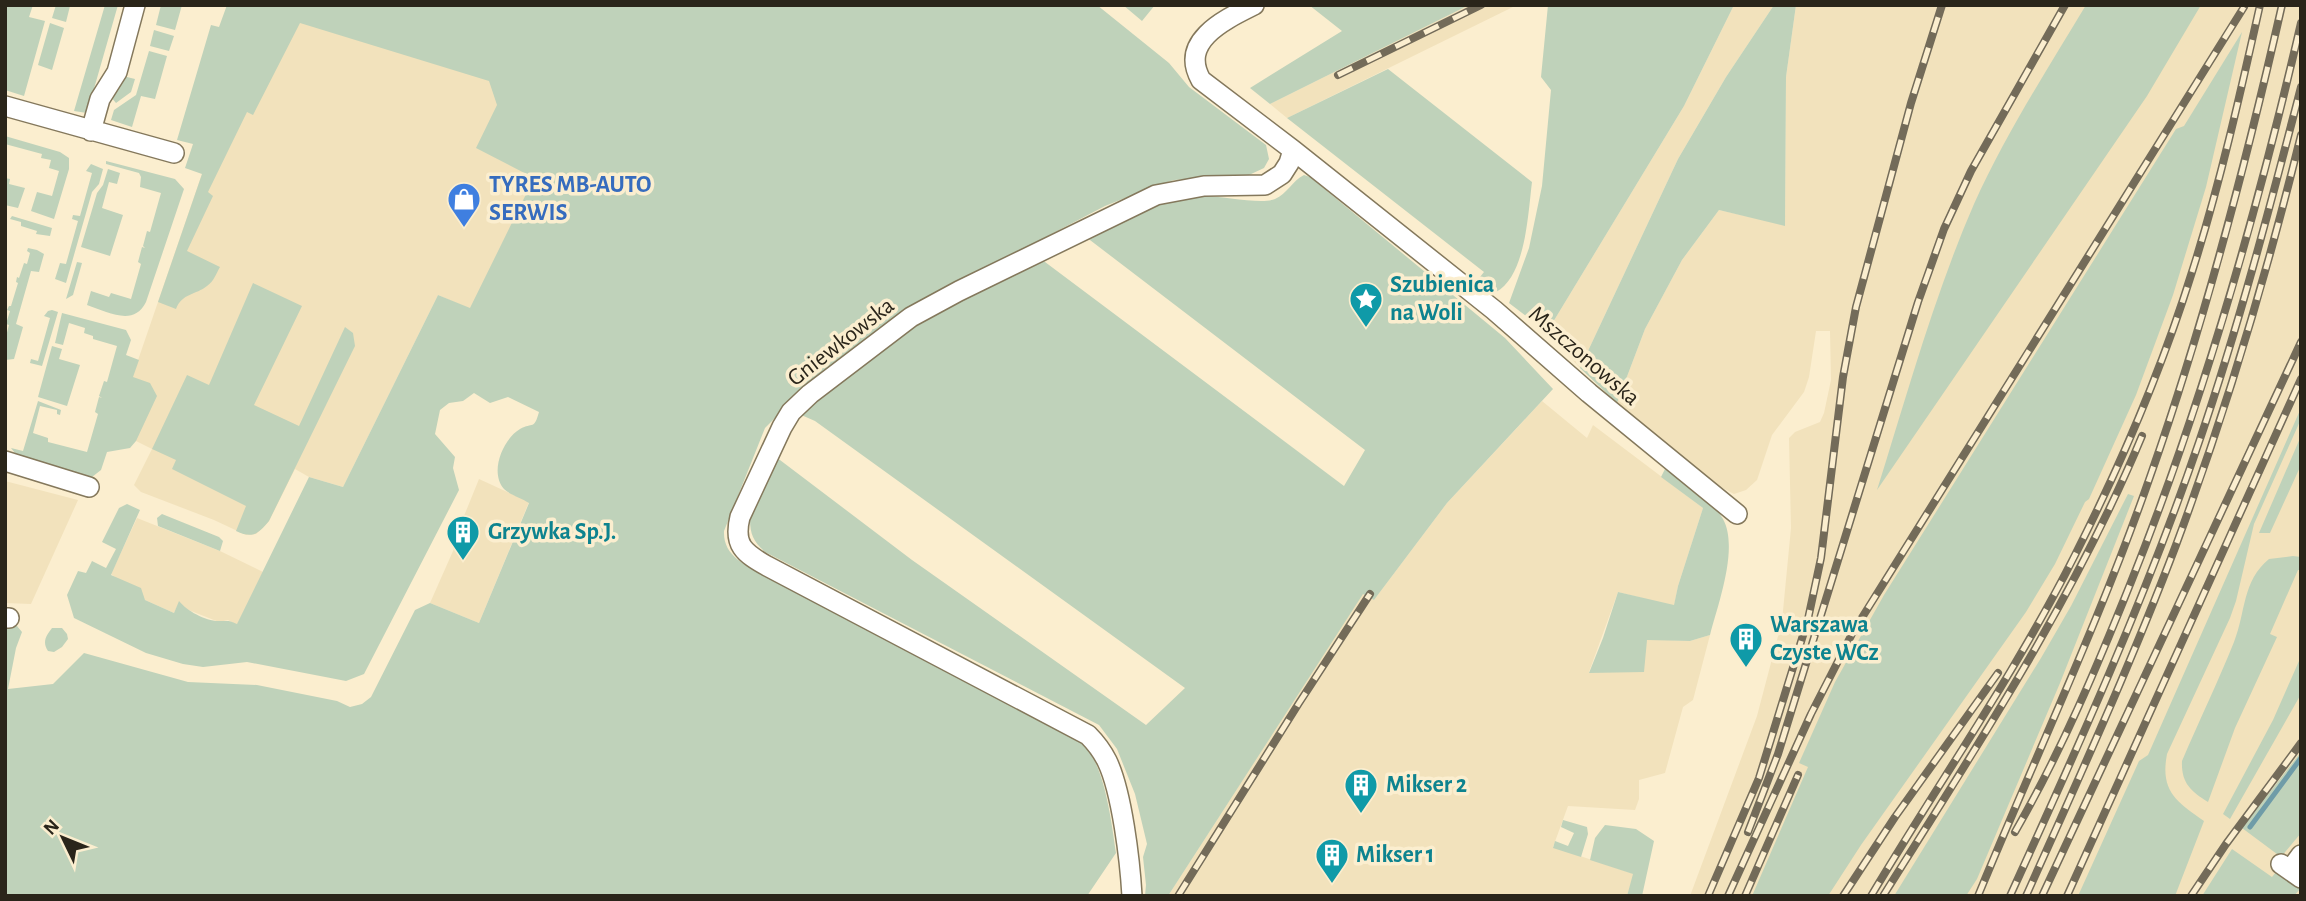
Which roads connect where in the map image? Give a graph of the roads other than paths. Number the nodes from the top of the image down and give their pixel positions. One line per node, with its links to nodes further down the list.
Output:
1 (135, 5): 4 (street)
2 (1254, 5): 5 (street, Mszczonowska)
3 (5, 106): 4 (street)
4 (91, 131): 6 (street)
5 (1293, 150): 9 (street, Mszczonowska); 10 (street, Gniewkowska)
6 (174, 153)
7 (5, 461): 8 (street)
8 (89, 486)
9 (1737, 514)
10 (1132, 896)

